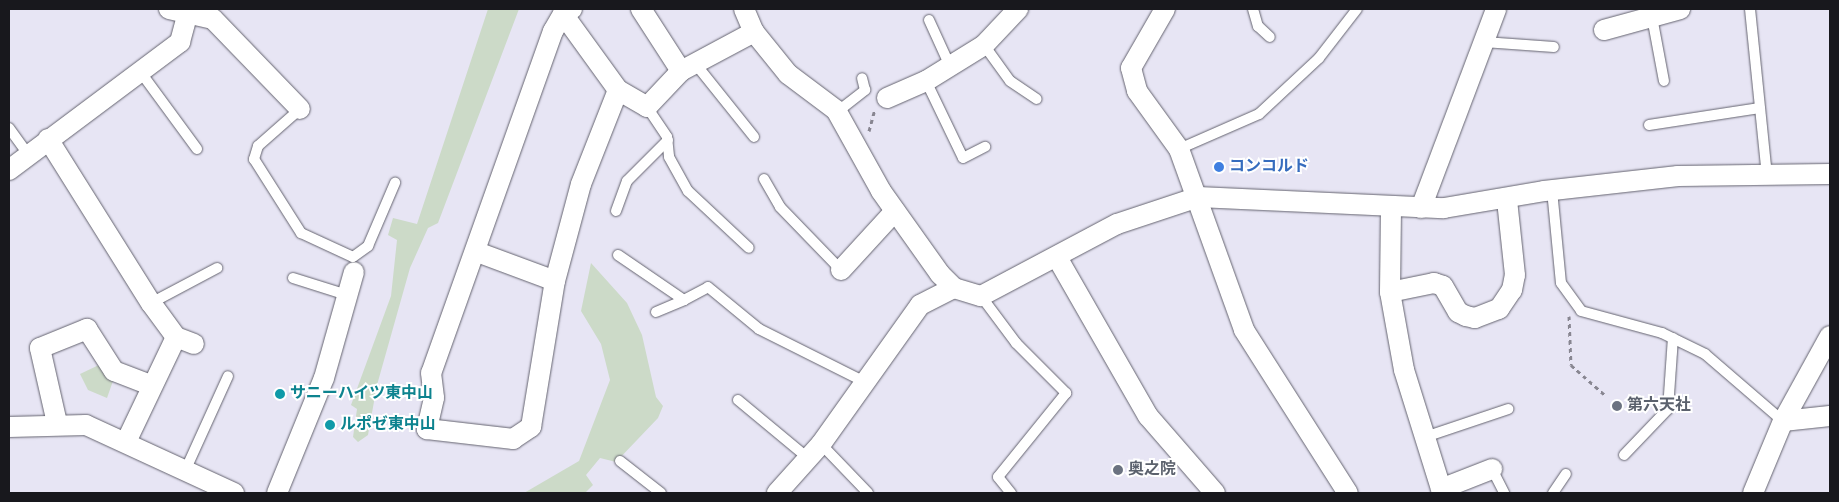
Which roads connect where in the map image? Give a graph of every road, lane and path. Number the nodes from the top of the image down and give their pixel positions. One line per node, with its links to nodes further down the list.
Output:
1 (641, 9): 19 (street)
2 (744, 9): 14 (street)
3 (1018, 9): 17 (street)
4 (1164, 9): 39 (street)
5 (1253, 9): 15 (lane)
6 (1357, 9): 39 (lane)
7 (1496, 9): 16 (street)
8 (1750, 9): 29 (lane)
9 (568, 10): 25 (street); 54 (street)
10 (182, 11): 21 (street); 30 (street)
11 (1666, 12): 13 (street); 24 (lane)
12 (929, 20): 20 (lane)
13 (1604, 30)
14 (754, 32): 19 (street); 31 (street)
15 (1270, 37)
16 (1484, 42): 18 (lane); 49 (street)
17 (984, 45): 20 (street); 27 (lane)
18 (1554, 47)
19 (688, 66): 28 (street); 34 (lane)
20 (950, 66): 23 (street)
21 (142, 74): 35 (street); 38 (lane)
22 (862, 78): 31 (lane)
23 (926, 81): 26 (street); 37 (lane)
24 (1664, 81)
25 (618, 90): 28 (street); 61 (street)
26 (886, 98)
27 (1037, 99)
28 (647, 107): 36 (lane)
29 (1760, 108): 32 (lane); 43 (lane)
30 (300, 109): 45 (lane)
31 (838, 112): 52 (street)
32 (1650, 125)
33 (9, 128): 40 (lane)
34 (754, 137)
35 (48, 139): 40 (street); 68 (street)
36 (668, 140): 51 (lane); 53 (lane)
37 (985, 147)
38 (196, 149)
39 (1179, 149): 47 (street)
40 (26, 153): 41 (street)
41 (9, 170)
42 (1830, 174): 43 (street)
43 (1767, 175): 46 (street)
44 (764, 179): 58 (lane)
45 (395, 183)
46 (1552, 190): 48 (street); 67 (lane)
47 (1198, 198): 50 (street); 56 (street); 97 (street)
48 (1507, 200): 49 (street); 63 (street)
49 (1421, 208): 50 (street)
50 (1391, 209): 63 (street)
51 (616, 211)
52 (895, 211): 58 (street); 62 (street)
53 (749, 248)
54 (477, 252): 61 (street); 61 (street)
55 (618, 255): 66 (lane)
56 (1058, 259): 65 (street); 96 (street)
57 (217, 268): 68 (lane)
58 (840, 270)
59 (354, 272): 64 (street)
60 (293, 278): 64 (lane)
61 (555, 281)
62 (954, 288): 65 (street); 73 (street)
63 (1390, 292): 82 (street)
64 (347, 295): 92 (street)
65 (981, 296): 95 (lane)
66 (684, 300): 69 (lane); 73 (lane)
67 (1571, 301): 71 (lane); 75 (path)
68 (151, 303): 74 (street)
69 (656, 312)
70 (1830, 336): 79 (street)
71 (1673, 338): 79 (lane); 85 (lane)
72 (228, 376): 88 (lane)
73 (866, 382): 84 (street)
74 (151, 385): 80 (street); 83 (street)
75 (1606, 396)
76 (738, 400): 84 (lane)
77 (1508, 409): 82 (lane)
78 (1830, 416): 79 (street)
79 (1783, 422): 100 (street)
80 (57, 423): 81 (street); 83 (street)
81 (9, 427)
82 (1425, 437): 87 (street)
83 (126, 442): 88 (street)
84 (815, 452): 90 (street); 94 (lane)
85 (1624, 455)
86 (620, 461): 93 (lane)
87 (1492, 469): 98 (lane)
88 (185, 471): 91 (street)
89 (1566, 474): 99 (lane)
90 (782, 492)
91 (234, 493)
92 (277, 493)
93 (662, 493)
94 (868, 493)
95 (1011, 493)
96 (1215, 493)
97 (1348, 493)
98 (1504, 493)
99 (1553, 493)
100 (1753, 493)

